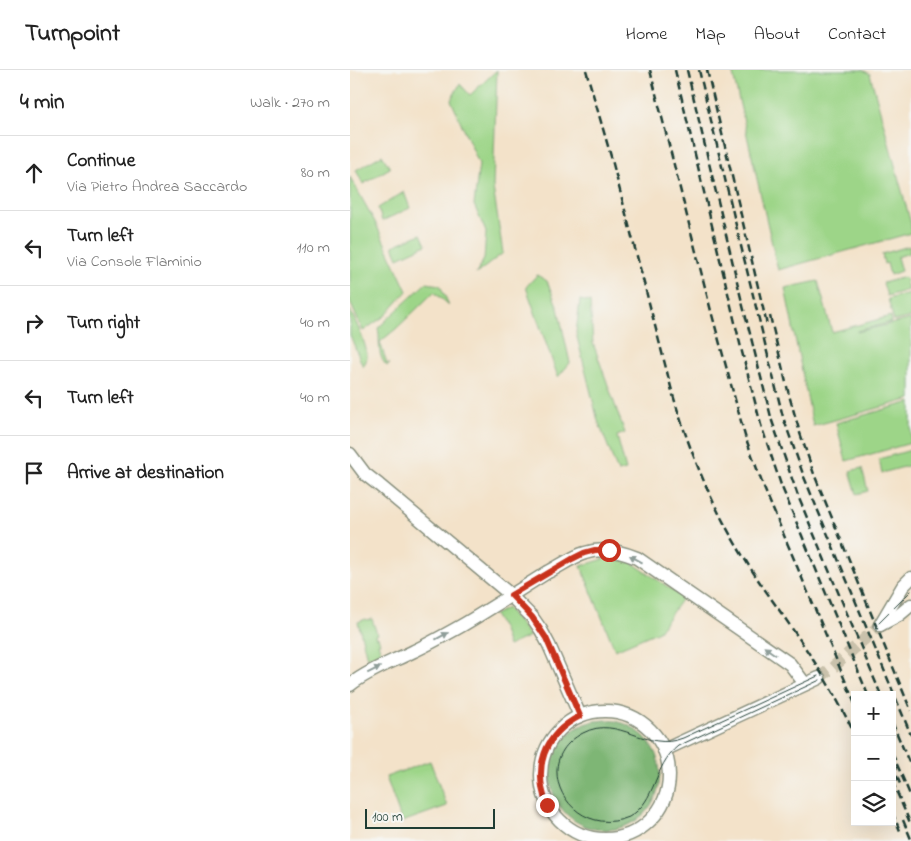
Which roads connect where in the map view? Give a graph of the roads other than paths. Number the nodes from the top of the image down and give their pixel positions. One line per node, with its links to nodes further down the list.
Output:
1 (350, 454): 3 (street)
2 (911, 578): 4 (street)
3 (511, 595): 6 (street, one-way to 3); 7 (street, one-way to 3); 8 (street)
4 (911, 606)
5 (819, 678): 6 (street)
6 (805, 684): 9 (street)
7 (350, 685)
8 (580, 716): 9 (street); 10 (street)
9 (664, 750): 10 (street)
10 (633, 837)

